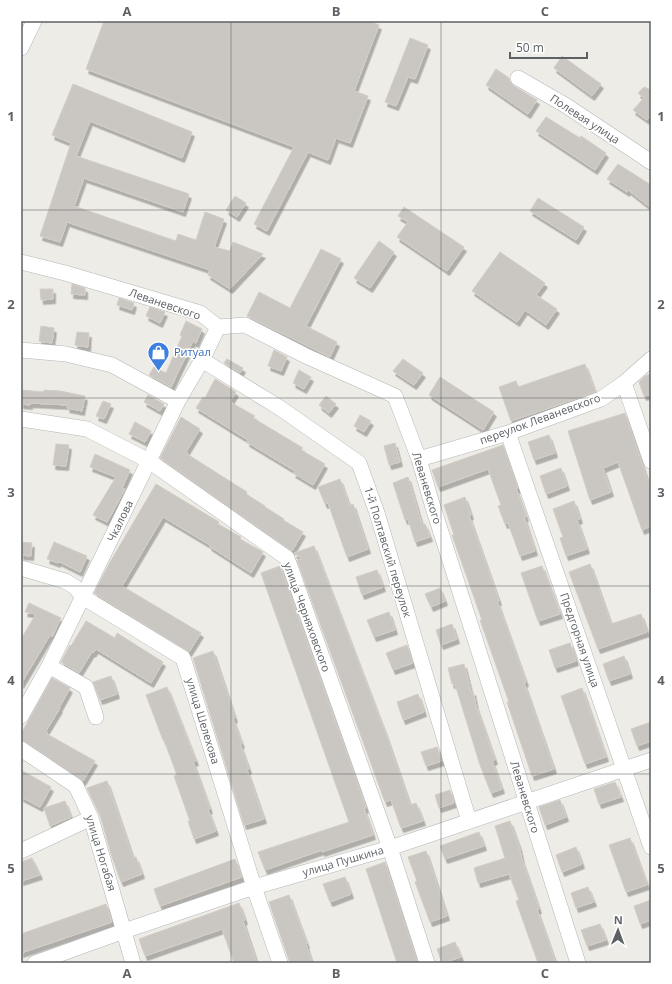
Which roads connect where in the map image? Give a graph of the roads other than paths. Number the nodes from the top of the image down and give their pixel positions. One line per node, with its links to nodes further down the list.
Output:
1 (34, 21): 2 (street)
2 (21, 48)
3 (518, 78): 4 (street, Полевая улица)
4 (651, 162)
5 (21, 262): 6 (street, Леваневского)
6 (218, 327): 9 (street, Чкалова); 14 (street, Леваневского)
7 (21, 350): 11 (street)
8 (651, 359): 10 (street, переулок Леваневского)
9 (202, 360): 11 (street, Чкалова); 27 (street, 1-й Полтавский переулок)
10 (624, 383): 13 (street, переулок Леваневского); 16 (street)
11 (178, 401): 15 (street, Чкалова)
12 (21, 419): 15 (street, улица Черняховского)
13 (508, 433): 14 (street, переулок Леваневского); 24 (street, Предгорная улица)
14 (419, 459): 25 (street, Леваневского)
15 (149, 461): 18 (street, Чкалова); 29 (street, улица Черняховского)
16 (651, 461)
17 (21, 568): 18 (street, улица Шелехова)
18 (83, 597): 19 (street, Чкалова); 31 (street, улица Шелехова)
19 (49, 666): 20 (street, Чкалова); 21 (street)
20 (21, 716)
21 (96, 717)
22 (21, 749): 26 (street, улица Ногабая)
23 (651, 760): 24 (street, улица Пушкина)
24 (625, 769): 25 (street, улица Пушкина); 28 (street, Предгорная улица)
25 (526, 802): 27 (street, улица Пушкина); 37 (street, Леваневского)
26 (91, 818): 30 (street); 32 (street, улица Ногабая)
27 (469, 821): 29 (street, улица Пушкина)
28 (651, 847)
29 (390, 848): 31 (street, улица Пушкина); 36 (street, улица Черняховского)
30 (21, 851)
31 (254, 887): 32 (street, улица Пушкина); 35 (street, улица Шелехова)
32 (124, 931): 33 (street, улица Пушкина); 34 (street, улица Ногабая)
33 (35, 963)
34 (133, 963)
35 (280, 963)
36 (427, 963)
37 (578, 963)

